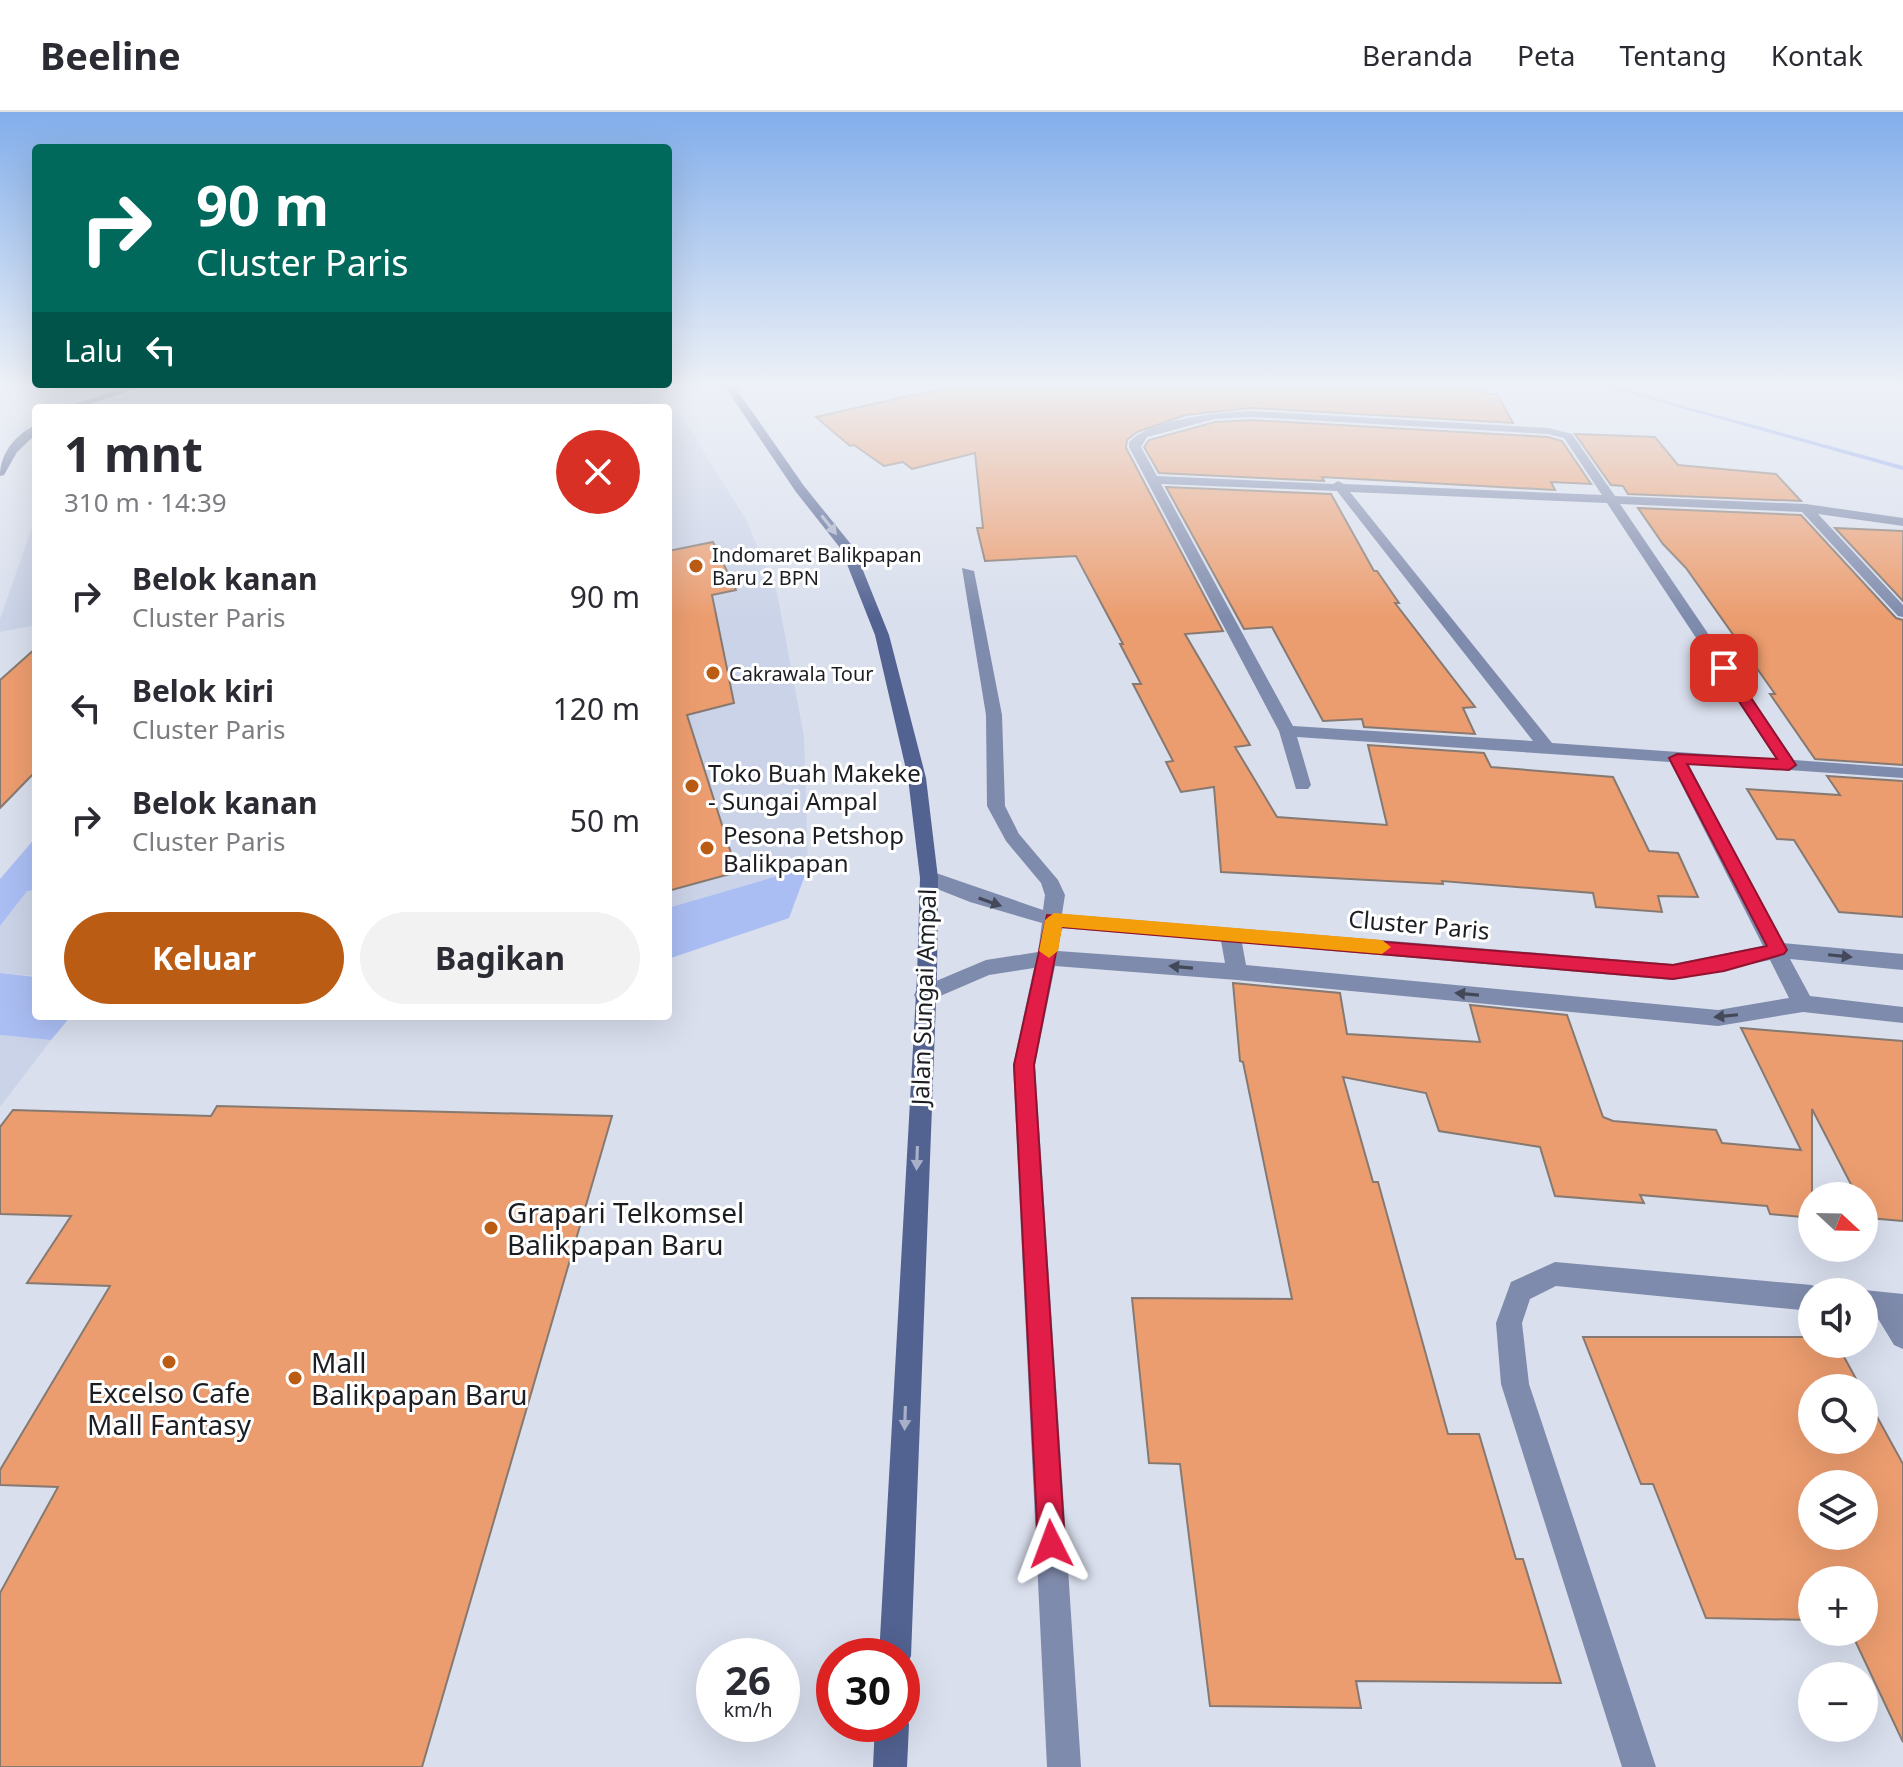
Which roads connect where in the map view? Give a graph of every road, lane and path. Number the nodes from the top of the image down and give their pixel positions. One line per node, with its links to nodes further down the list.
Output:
1 (783, 464): 17 (main road, Jalan Sungai Ampal, one-way to 17)
2 (1145, 464): 4 (street)
3 (1589, 464): 6 (street)
4 (1155, 480): 5 (street); 11 (street)
5 (1338, 485): 6 (street); 12 (street)
6 (1610, 497): 7 (street); 14 (street)
7 (1806, 508): 8 (street); 10 (street)
8 (1903, 522)
9 (967, 571): 18 (street)
10 (1903, 613)
11 (1287, 731): 12 (street); 16 (street)
12 (1545, 745): 13 (street)
13 (1677, 758): 14 (street); 20 (street)
14 (1789, 765): 15 (street)
15 (1903, 773)
16 (1302, 785)
17 (929, 878): 18 (street, Cluster Paris, one-way to 18); 24 (main road, Jalan Sungai Ampal)
18 (1054, 920): 19 (street, Cluster Paris); 21 (street)
19 (1230, 934): 20 (street, Cluster Paris); 23 (street)
20 (1778, 950): 22 (street, Cluster Paris, one-way to 22); 25 (street)
21 (1047, 958): 23 (street, one-way to 21); 24 (street); 33 (street)
22 (1903, 962)
23 (1237, 972): 25 (street, one-way to 23)
24 (924, 995): 30 (main road, Jalan Sungai Ampal, one-way to 30)
25 (1803, 1004): 26 (street)
26 (1903, 1015)
27 (1798, 1297): 34 (street)
28 (1884, 1305): 29 (street)
29 (1903, 1336)
30 (896, 1638)
31 (891, 1742): 32 (main road)
32 (890, 1767)
33 (1064, 1767)
34 (1639, 1767)

